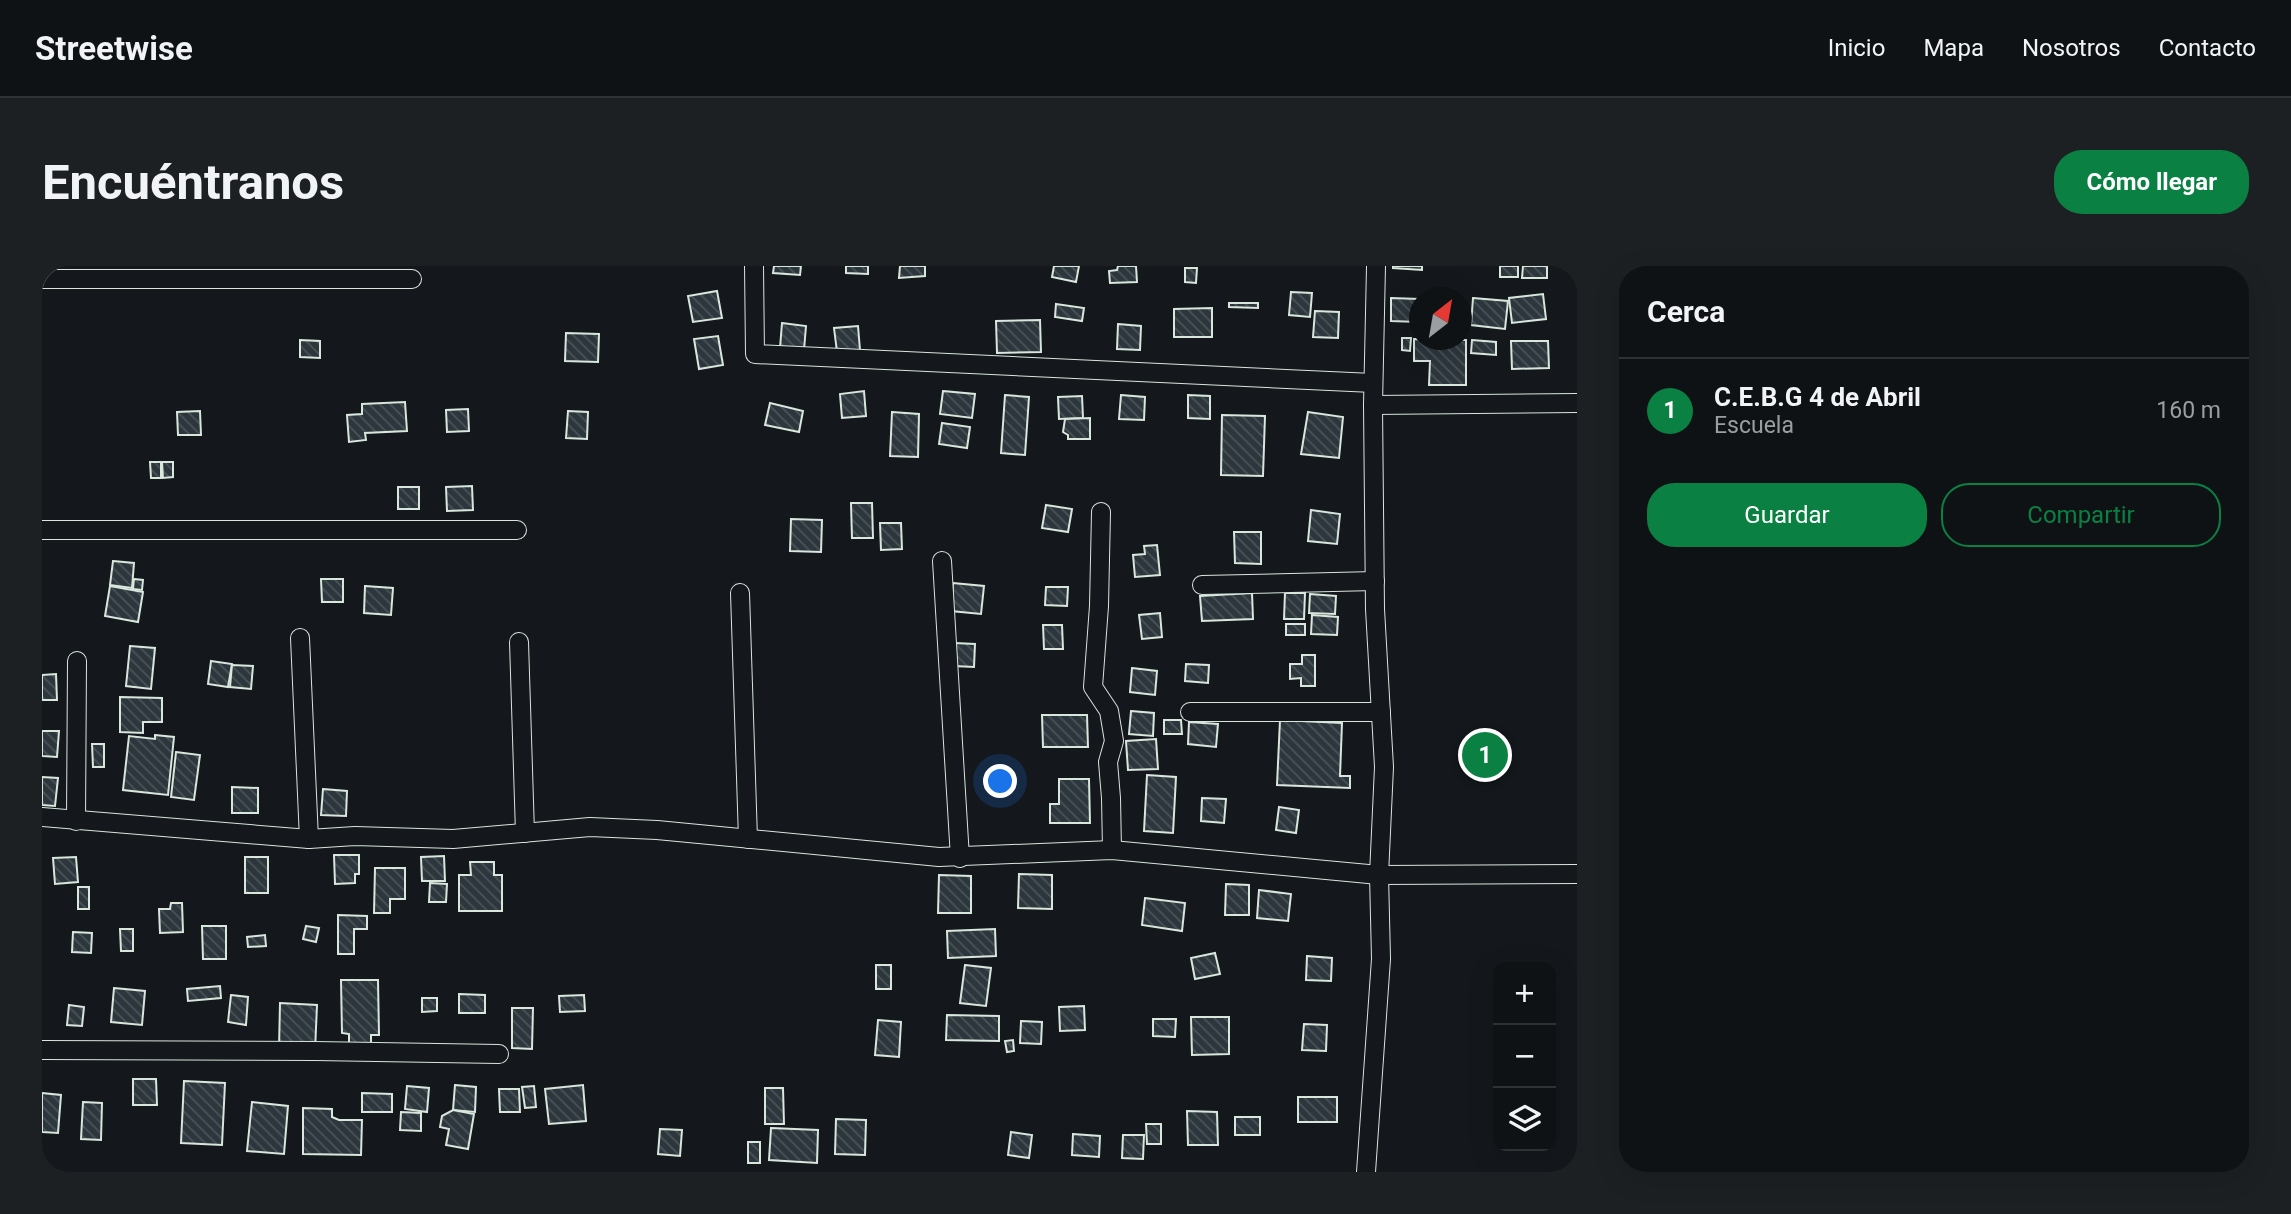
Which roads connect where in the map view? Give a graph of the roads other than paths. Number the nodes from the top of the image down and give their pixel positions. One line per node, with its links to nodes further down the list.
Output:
1 (754, 266): 5 (street)
2 (1376, 266): 5 (street)
3 (42, 279): 4 (street)
4 (412, 279)
5 (1373, 383): 7 (street)
6 (1577, 403): 7 (street)
7 (1373, 405): 12 (street)
8 (1101, 512): 25 (street)
9 (42, 530): 10 (street)
10 (517, 530)
11 (942, 561): 26 (street)
12 (1375, 581): 13 (street); 19 (street)
13 (1202, 585)
14 (740, 593): 24 (street)
15 (300, 638): 23 (street)
16 (519, 642): 22 (street)
17 (77, 661): 21 (street)
18 (1190, 712): 19 (street)
19 (1381, 712): 28 (street)
20 (42, 817): 21 (street)
21 (76, 821): 23 (street)
22 (525, 833): 23 (street); 24 (street)
23 (309, 839)
24 (748, 839): 26 (street)
25 (1112, 850): 26 (street); 28 (street)
26 (960, 858)
27 (1577, 874): 28 (street)
28 (1379, 875): 31 (street)
29 (42, 1050): 30 (street)
30 (499, 1054)
31 (1366, 1172)

